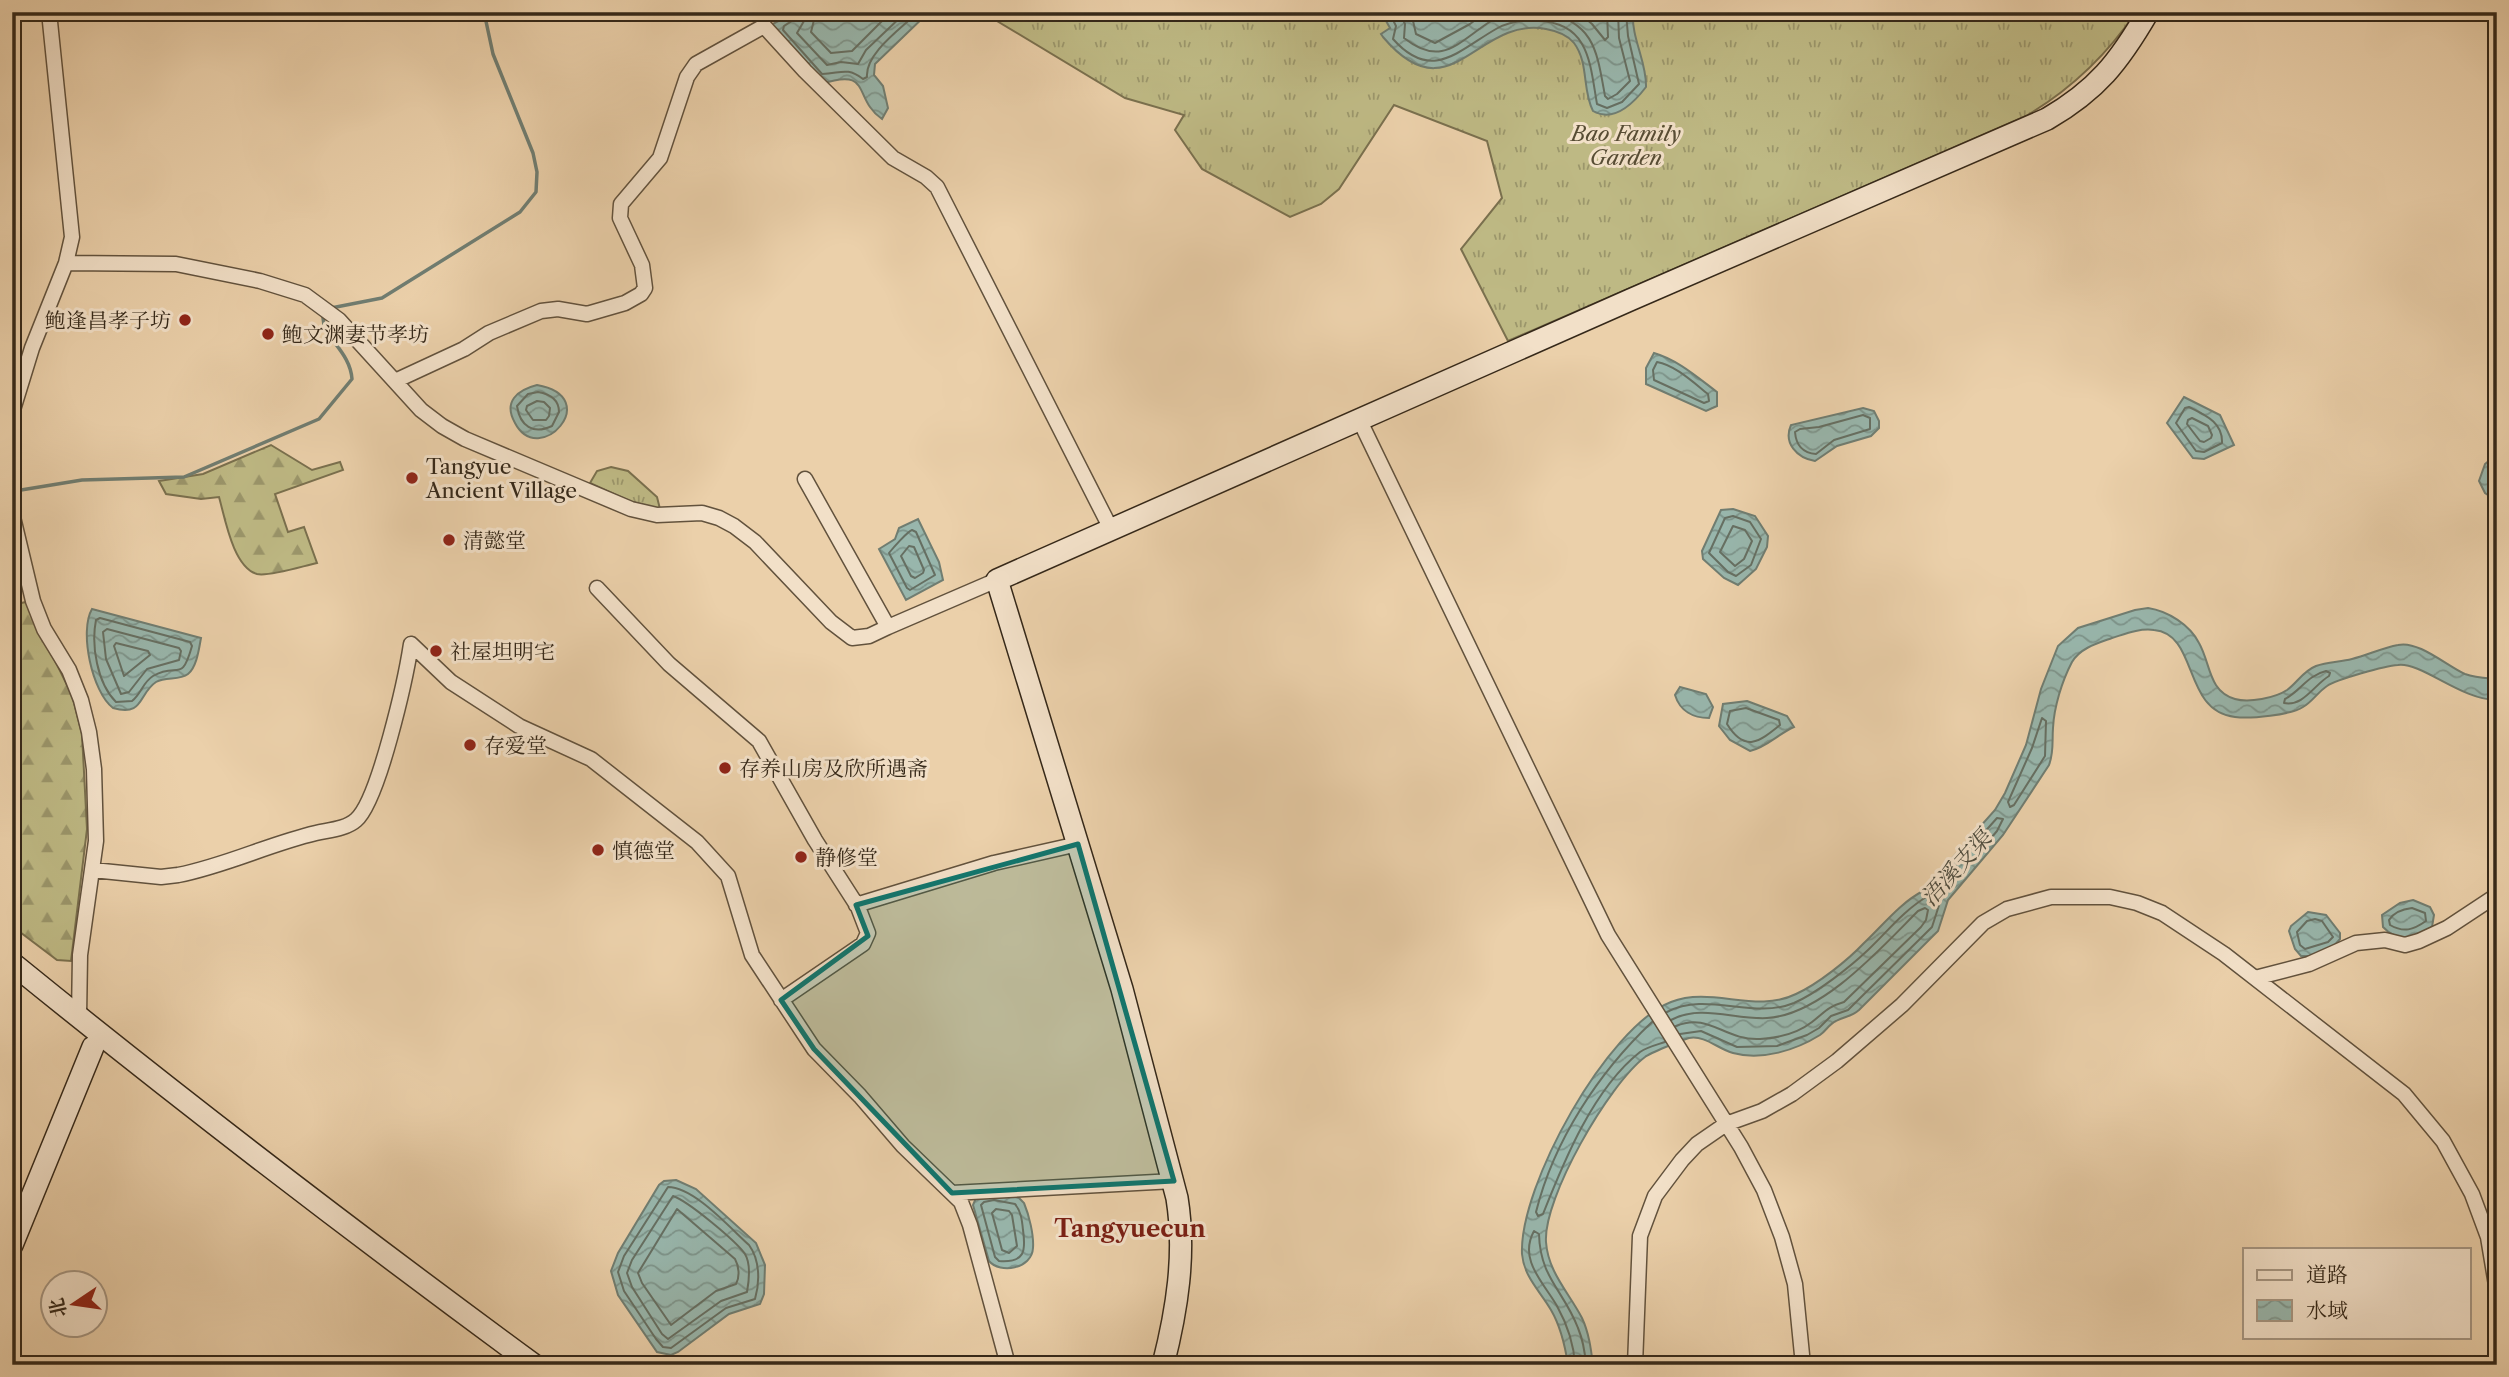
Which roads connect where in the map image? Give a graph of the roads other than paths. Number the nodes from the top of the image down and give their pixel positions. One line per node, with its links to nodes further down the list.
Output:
1 (49, 12): 3 (street)
2 (2148, 12): 6 (main road)
3 (66, 263): 4 (street); 5 (street)
4 (395, 382): 9 (street); 12 (street)
5 (12, 413)
6 (1359, 419): 9 (main road); 23 (street)
7 (805, 479): 12 (street)
8 (12, 513): 14 (street)
9 (1111, 529): 10 (main road)
10 (997, 580): 12 (street); 13 (main road)
11 (597, 588): 16 (street)
12 (888, 627)
13 (1078, 844): 16 (street); 24 (main road)
14 (93, 870): 20 (street); 21 (street)
15 (2497, 895): 18 (street)
16 (856, 905): 20 (street)
17 (12, 963): 21 (main road)
18 (2255, 978): 23 (street); 27 (street)
19 (12, 982): 22 (main road)
20 (781, 1000): 25 (street)
21 (79, 1017): 29 (main road)
22 (93, 1047): 26 (main road); 28 (main road)
23 (1726, 1124): 32 (street); 33 (street)
24 (1174, 1181): 25 (street); 31 (main road)
25 (953, 1193): 30 (street)
26 (12, 1245)
27 (2497, 1291)
28 (509, 1365)
29 (534, 1365)
30 (1008, 1365)
31 (1163, 1365)
32 (1635, 1365)
33 (1804, 1365)

